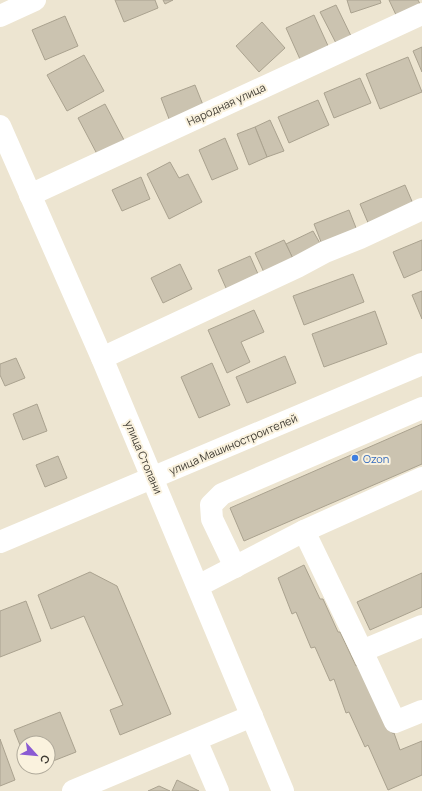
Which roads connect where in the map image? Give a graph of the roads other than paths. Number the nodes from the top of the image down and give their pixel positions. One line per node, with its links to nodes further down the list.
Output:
1 (35, 0): 3 (street)
2 (422, 14): 5 (street, Народная улица)
3 (0, 16)
4 (0, 126): 5 (street, улица Стопани)
5 (30, 195): 7 (street, улица Стопани)
6 (422, 209): 7 (street)
7 (102, 358): 10 (street, улица Стопани)
8 (422, 364): 10 (street, улица Машиностроителей)
9 (422, 408): 14 (street)
10 (152, 478): 13 (street, улица Машиностроителей); 15 (street, улица Стопани)
11 (422, 478): 12 (street)
12 (304, 531): 14 (street); 17 (street)
13 (0, 542)
14 (235, 567): 15 (street)
15 (198, 586): 19 (street, улица Стопани)
16 (422, 626): 17 (street)
17 (362, 651): 18 (street)
18 (422, 711)
19 (252, 716): 20 (street); 23 (street, улица Стопани)
20 (196, 740): 21 (street); 22 (street)
21 (73, 791)
22 (218, 791)
23 (283, 791)

